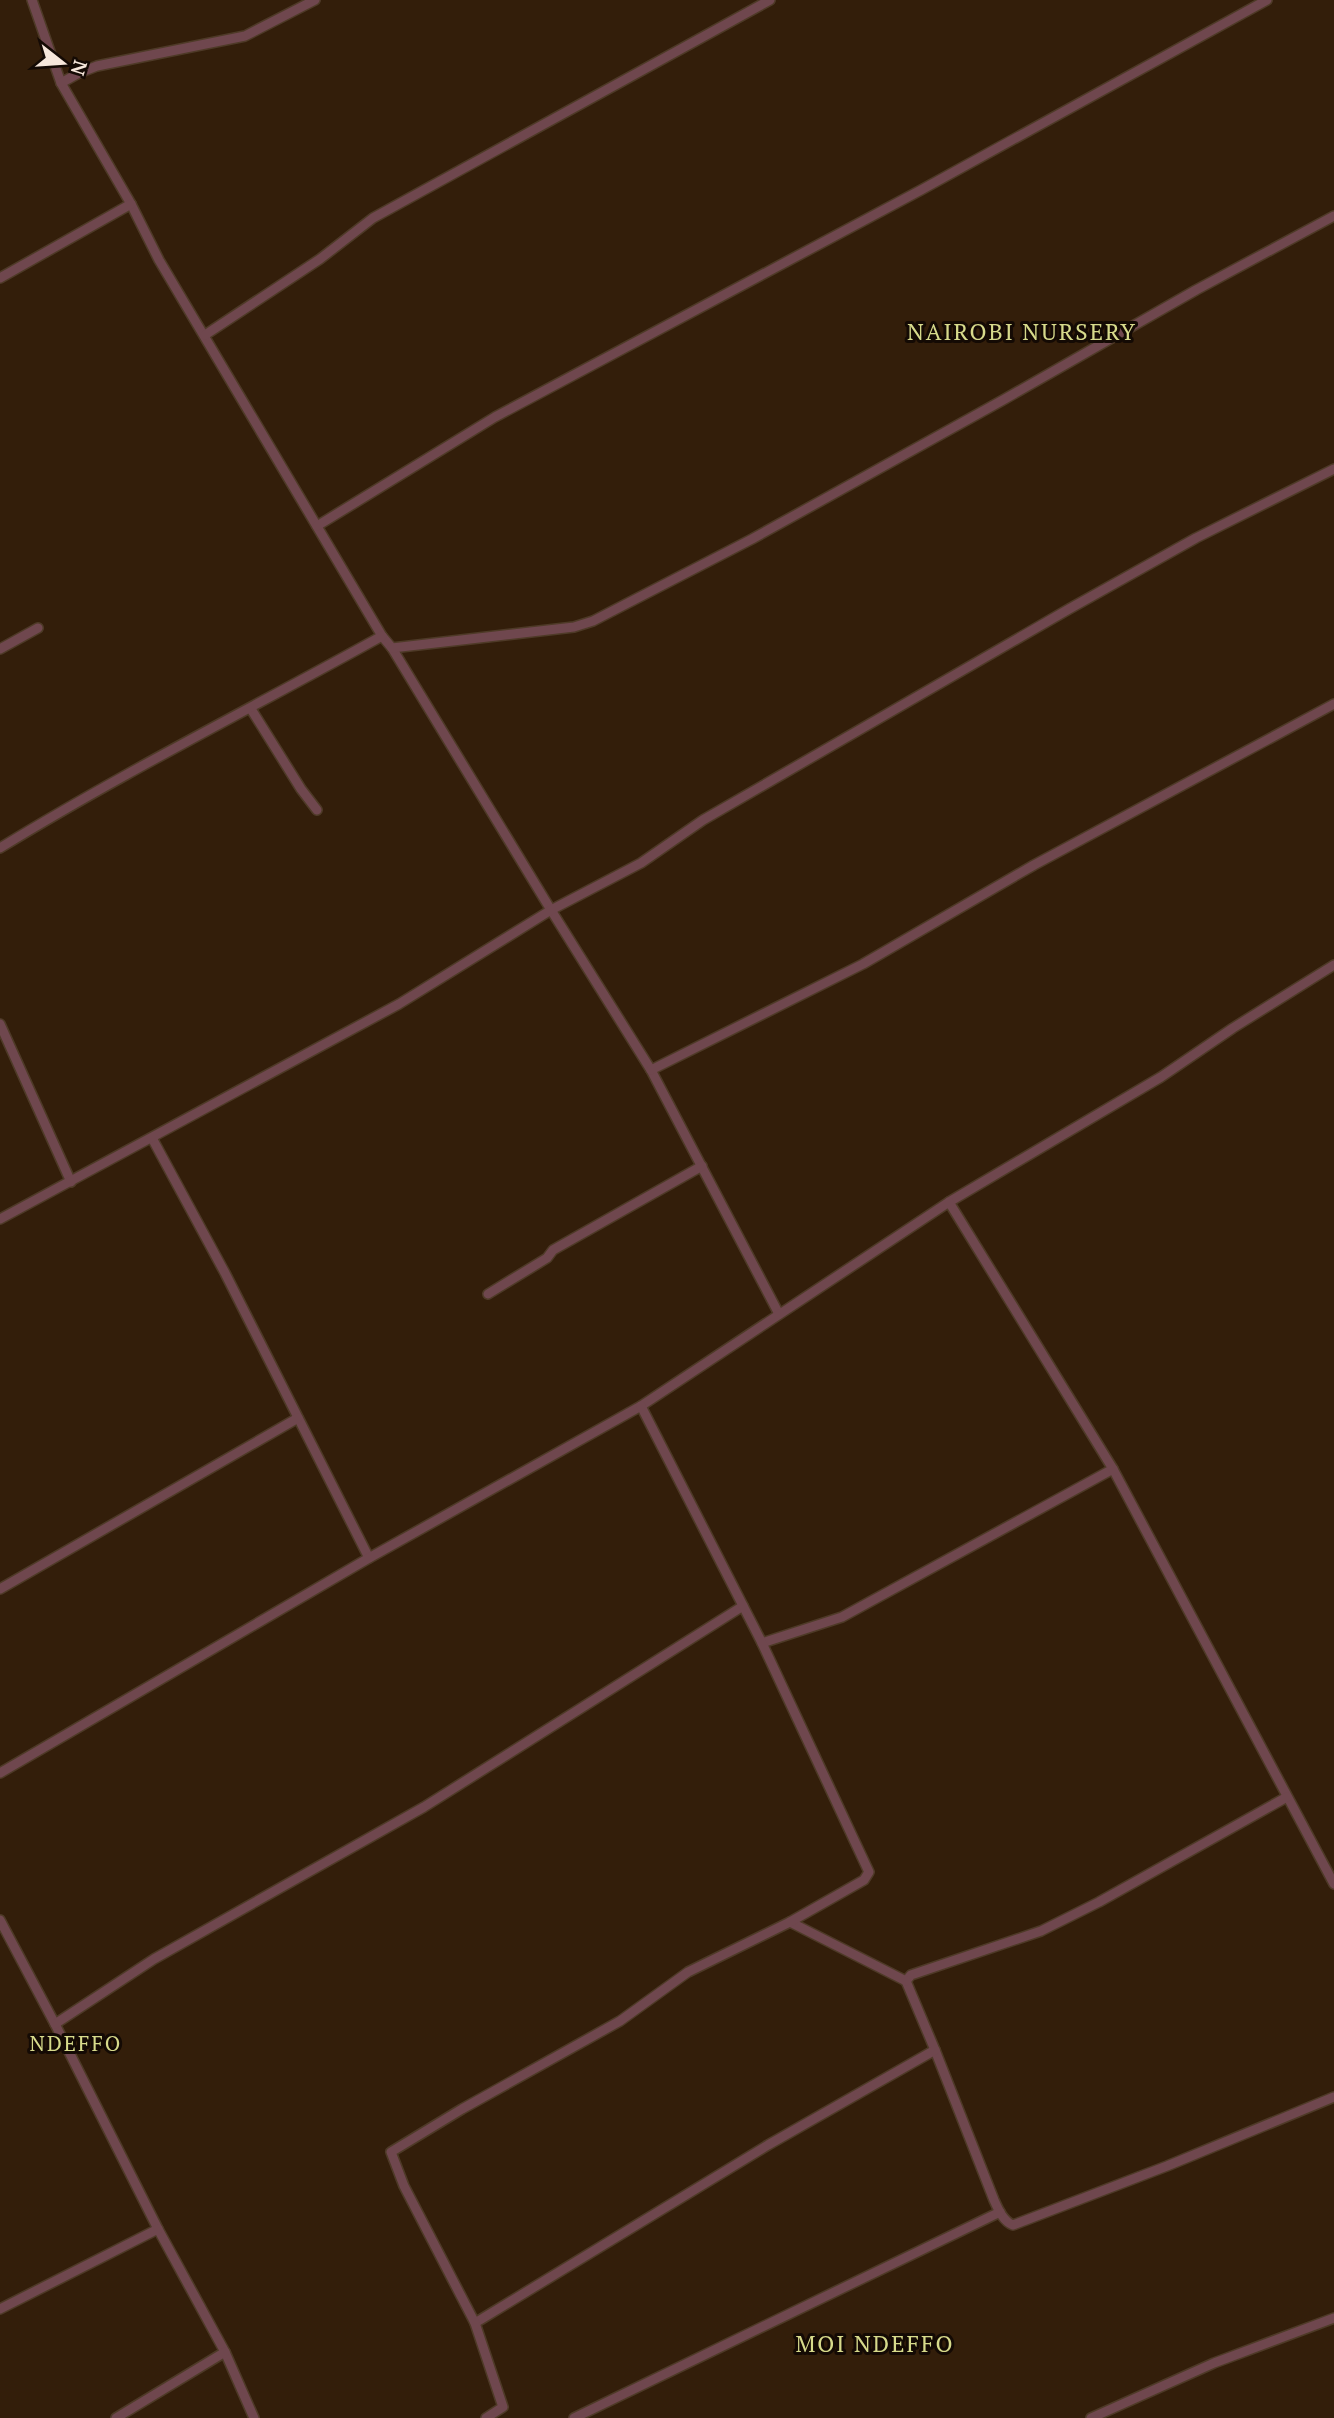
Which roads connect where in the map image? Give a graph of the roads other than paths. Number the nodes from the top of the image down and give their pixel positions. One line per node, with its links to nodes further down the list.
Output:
1 (32, 0): 5 (street)
2 (315, 0): 5 (street)
3 (770, 0): 9 (street)
4 (1267, 0): 11 (street)
5 (61, 83): 6 (street)
6 (131, 205): 8 (street); 9 (street)
7 (1334, 216): 14 (street)
8 (0, 278)
9 (205, 335): 11 (street)
10 (1334, 469): 20 (street)
11 (317, 526): 13 (street)
12 (38, 628): 15 (street)
13 (382, 636): 14 (street); 17 (street)
14 (392, 648): 20 (street)
15 (0, 649)
16 (1334, 704): 23 (street)
17 (251, 709): 18 (street); 19 (street)
18 (317, 810)
19 (0, 848)
20 (551, 910): 23 (street); 24 (street)
21 (1334, 965): 27 (street)
22 (0, 1024): 26 (street)
23 (651, 1070): 25 (street)
24 (152, 1138): 26 (street); 32 (street)
25 (702, 1166): 29 (street); 30 (street)
26 (71, 1182): 28 (street)
27 (949, 1202): 30 (street); 33 (street)
28 (0, 1219)
29 (488, 1294)
30 (779, 1314): 31 (street)
31 (641, 1406): 34 (street); 36 (street)
32 (298, 1418): 34 (street); 35 (street)
33 (1112, 1469): 37 (street); 39 (street)
34 (369, 1558): 38 (street)
35 (0, 1589)
36 (743, 1606): 37 (street); 44 (street)
37 (762, 1643): 42 (street)
38 (0, 1773)
39 (1287, 1797): 40 (street); 43 (street)
40 (1334, 1884)
41 (0, 1920): 44 (street)
42 (790, 1922): 43 (street); 51 (street)
43 (906, 1981): 45 (street)
44 (55, 2024): 48 (street)
45 (935, 2050): 47 (street); 51 (street)
46 (1334, 2097): 47 (street)
47 (1000, 2212): 58 (street)
48 (158, 2229): 49 (street); 52 (street)
49 (0, 2309)
50 (1334, 2318): 59 (street)
51 (475, 2323): 53 (street)
52 (225, 2352): 54 (street); 55 (street)
53 (503, 2407): 56 (street); 57 (street)
54 (116, 2418)
55 (254, 2418)
56 (486, 2418)
57 (508, 2418)
58 (574, 2418)
59 (1091, 2418)

